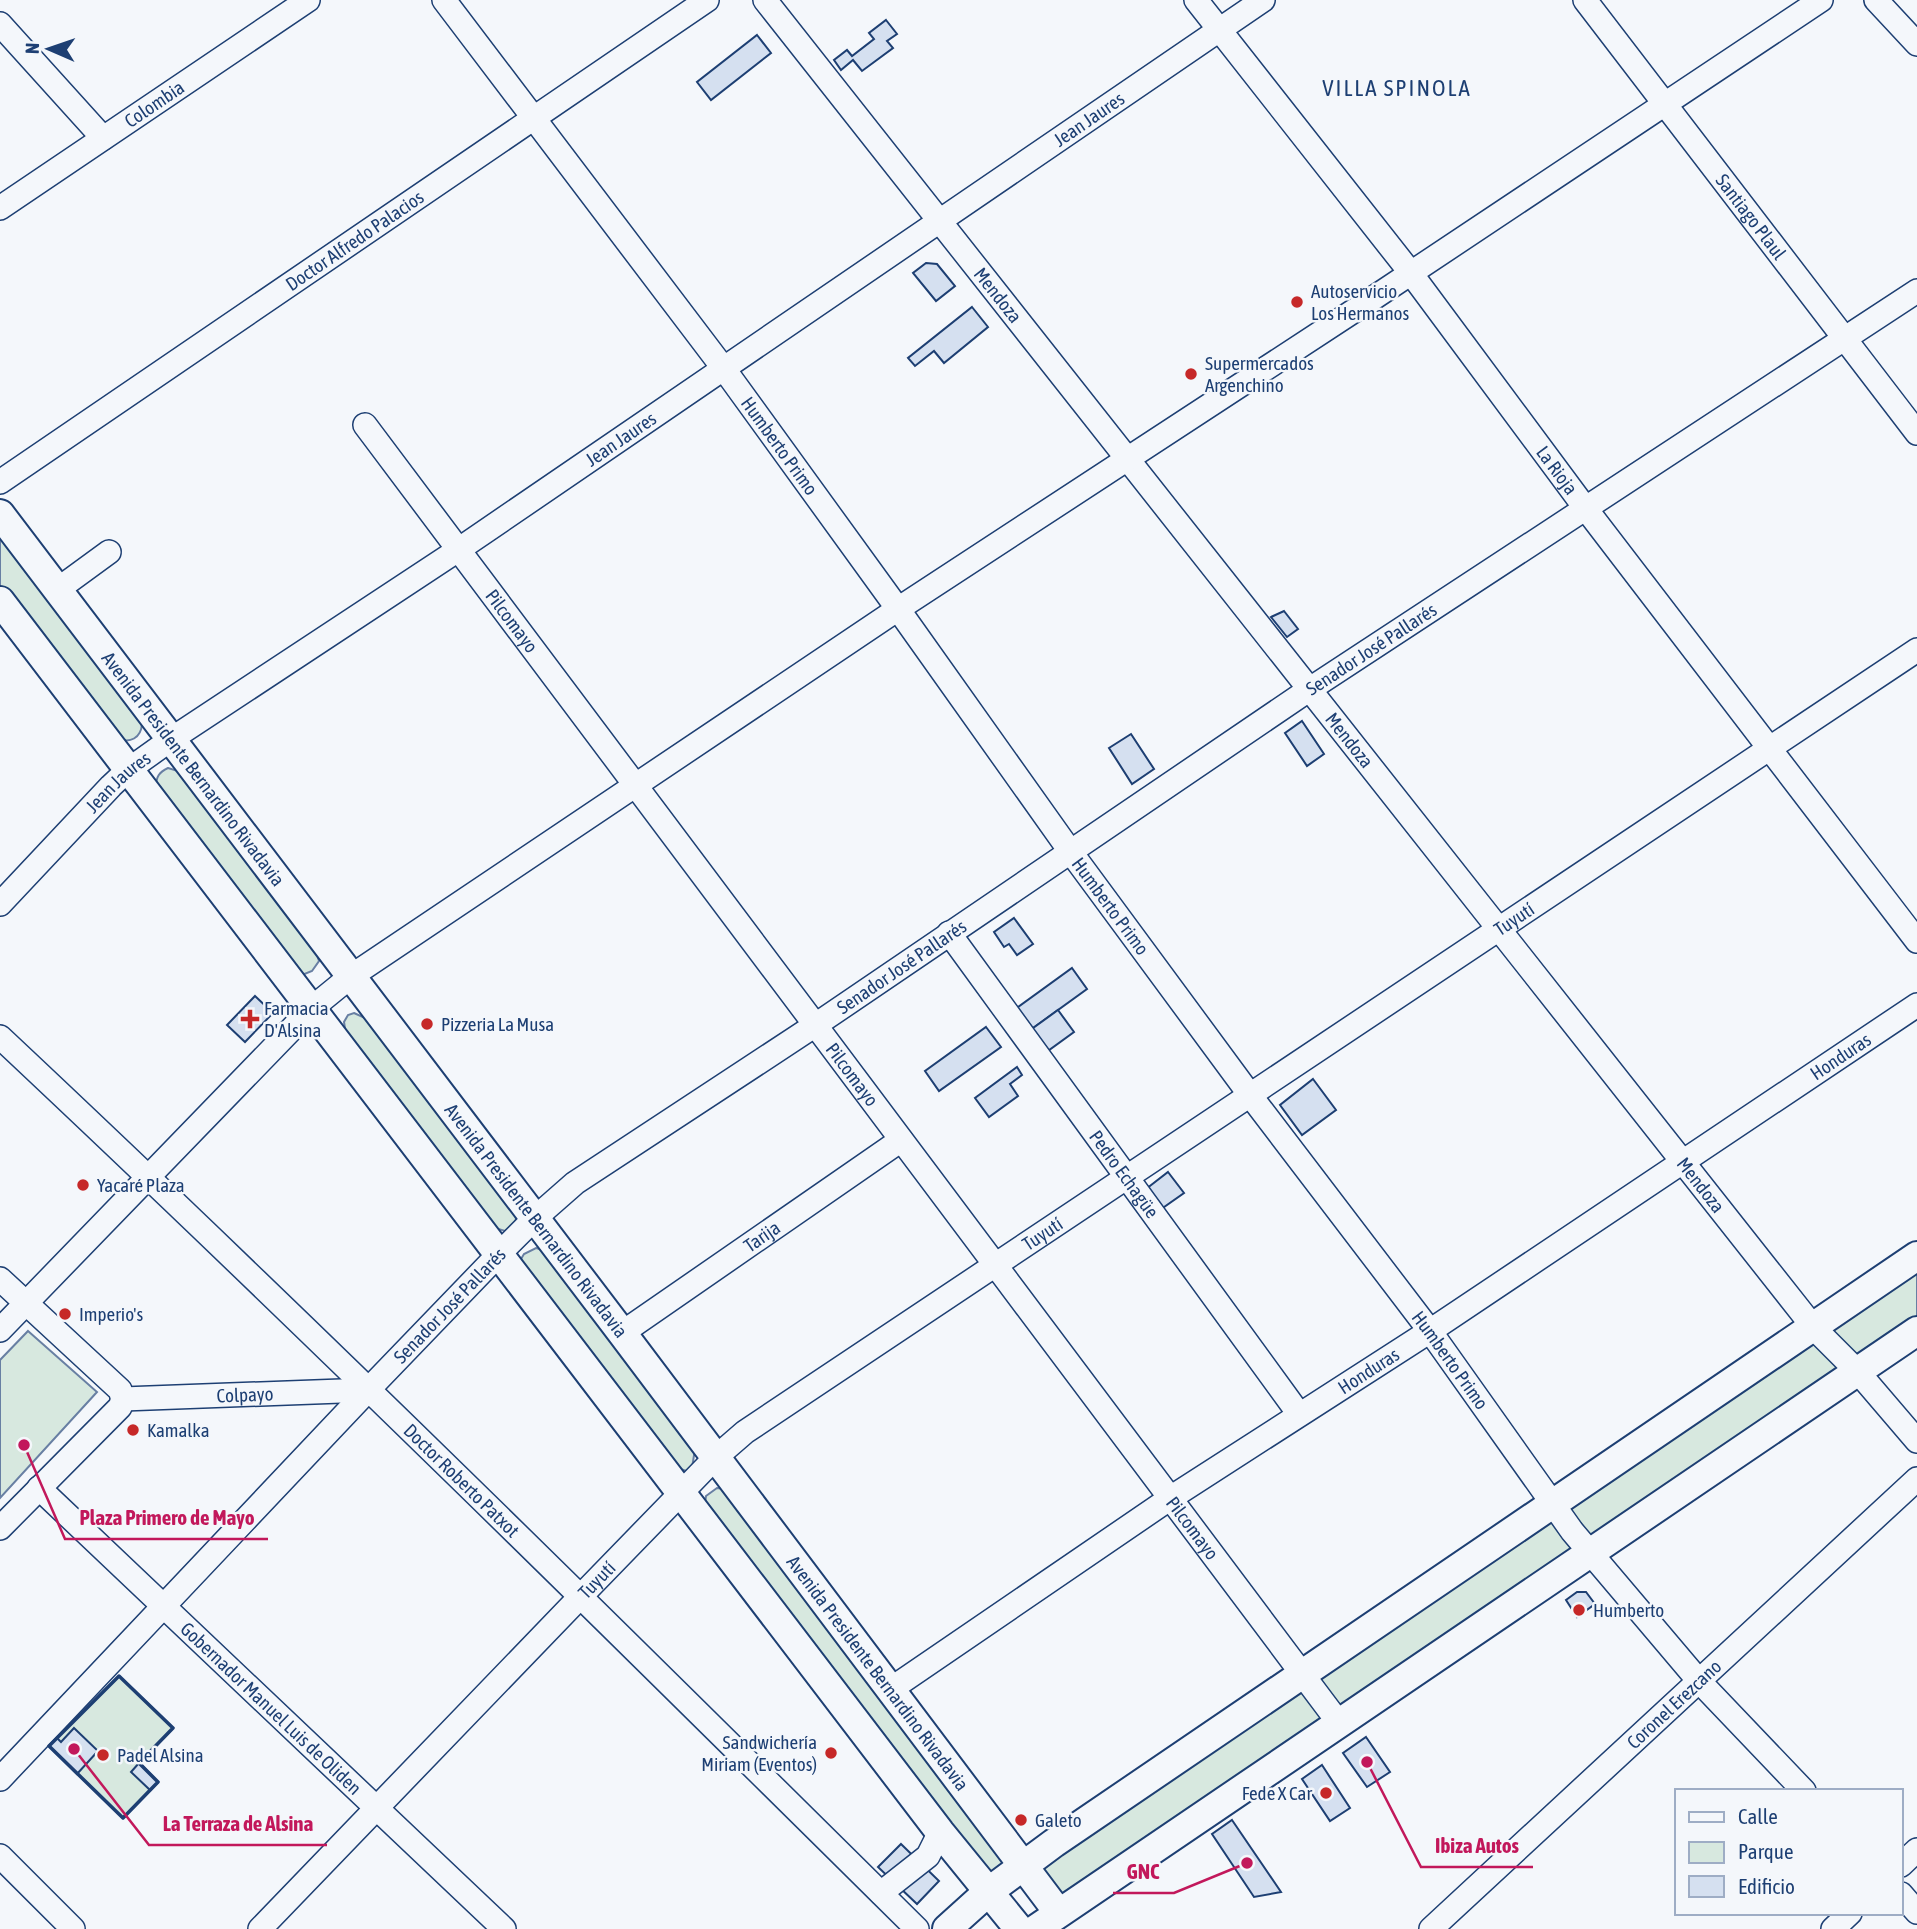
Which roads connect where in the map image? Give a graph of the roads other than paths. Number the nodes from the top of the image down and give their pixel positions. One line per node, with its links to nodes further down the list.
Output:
1 (308, 0): 15 (street, Colombia)
2 (444, 0): 14 (street, Humberto Primo)
3 (707, 0): 14 (street, Doctor Alfredo Palacios)
4 (765, 0): 17 (street, Mendoza)
5 (1196, 0): 11 (street, La Rioja)
6 (1263, 0): 11 (street, Jean Jaures)
7 (1585, 0): 13 (street, Santiago Plaul)
8 (1821, 0): 13 (street)
9 (1876, 0): 12 (street)
10 (0, 24): 15 (street)
11 (1219, 30): 17 (street, Jean Jaures); 18 (street, La Rioja)
12 (1917, 44)
13 (1664, 103): 18 (street); 20 (street, Santiago Plaul)
14 (534, 117): 21 (street, Humberto Primo); 25 (street, Doctor Alfredo Palacios)
15 (103, 138): 16 (street, Colombia)
16 (0, 208)
17 (940, 222): 21 (street, Jean Jaures); 24 (street, Mendoza)
18 (1410, 272): 24 (street); 26 (street, La Rioja)
19 (1917, 291): 20 (street, Senador José Pallarés)
20 (1845, 339): 23 (street, Santiago Plaul); 26 (street, Senador José Pallarés)
21 (724, 369): 28 (street, Jean Jaures); 32 (street, Humberto Primo)
22 (365, 425): 28 (street, Pilcomayo)
23 (1917, 433)
24 (1128, 458): 32 (street); 34 (street, Mendoza)
25 (0, 482)
26 (1586, 509): 34 (street, Senador José Pallarés); 36 (street, La Rioja)
27 (0, 514): 30 (main road, Avenida Presidente Bernardino Rivadavia)
28 (458, 550): 35 (street, Jean Jaures); 38 (street, Pilcomayo)
29 (109, 552): 30 (street)
30 (57, 590): 35 (main road, Avenida Presidente Bernardino Rivadavia)
31 (0, 601): 37 (main road)
32 (898, 609): 38 (street); 39 (street, Humberto Primo)
33 (1917, 650): 36 (street, Tuyutí)
34 (1310, 689): 39 (street, Senador José Pallarés); 41 (street, Mendoza)
35 (170, 740): 37 (street, Jean Jaures); 44 (main road, Avenida Presidente Bernardino Rivadavia)
36 (1771, 750): 41 (street, Tuyutí); 43 (street, La Rioja)
37 (128, 770): 40 (street, Jean Jaures); 46 (main road)
38 (637, 786): 44 (street); 47 (street, Pilcomayo)
39 (1070, 851): 42 (street, Senador José Pallarés); 49 (street, Humberto Primo)
40 (0, 904)
41 (1499, 928): 49 (street, Tuyutí); 51 (street, Mendoza)
42 (948, 933): 47 (street, Senador José Pallarés); 53 (street, Pedro Echagüe)
43 (1917, 941)
44 (350, 977): 46 (street); 54 (main road, Avenida Presidente Bernardino Rivadavia)
45 (1917, 1005): 51 (street, Honduras)
46 (312, 1008): 52 (street); 55 (main road)
47 (817, 1024): 50 (street, Pilcomayo); 54 (street, Senador José Pallarés)
48 (0, 1037): 52 (street, Doctor Roberto Patxot)
49 (1250, 1096): 53 (street, Tuyutí); 62 (street, Humberto Primo)
50 (901, 1140): 57 (street, Pilcomayo); 64 (street, Tarija)
51 (1683, 1161): 60 (street, Mendoza); 62 (street, Honduras)
52 (148, 1176): 59 (street); 66 (street, Doctor Roberto Patxot)
53 (1126, 1177): 57 (street, Tuyutí); 68 (street, Pedro Echagüe)
54 (534, 1219): 55 (street, Senador José Pallarés); 64 (main road, Avenida Presidente Bernardino Rivadavia)
55 (499, 1254): 66 (street, Senador José Pallarés); 73 (main road)
56 (1917, 1256): 60 (main road)
57 (994, 1264): 70 (street, Tuyutí); 74 (street, Pilcomayo)
58 (0, 1279): 59 (street)
59 (25, 1303): 61 (street); 67 (street)
60 (1814, 1328): 65 (street, Mendoza); 75 (main road)
61 (0, 1330)
62 (1430, 1331): 68 (street, Honduras); 75 (street, Humberto Primo)
63 (1917, 1331): 65 (main road)
64 (622, 1333): 70 (main road, Avenida Presidente Bernardino Rivadavia)
65 (1858, 1372): 69 (street, Mendoza); 77 (main road)
66 (368, 1390): 67 (street, Colpayo); 78 (street, Doctor Roberto Patxot); 79 (street, Senador José Pallarés)
67 (123, 1399): 72 (street)
68 (1299, 1414): 74 (street, Honduras)
69 (1917, 1441)
70 (715, 1458): 73 (street, Tuyutí); 82 (main road, Avenida Presidente Bernardino Rivadavia)
71 (1917, 1479): 81 (street, Coronel Erezcano)
72 (39, 1488): 76 (street); 79 (street, Gobernador Manuel Luis de Oliden)
73 (682, 1493): 78 (street, Tuyutí); 87 (main road)
74 (1172, 1497): 80 (street, Pilcomayo); 82 (street, Honduras)
75 (1553, 1503): 77 (street, Humberto Primo); 80 (main road)
76 (0, 1528)
77 (1592, 1554): 81 (street, Humberto Primo); 83 (main road)
78 (580, 1597): 86 (street, Tuyutí); 93 (street, Doctor Roberto Patxot)
79 (165, 1605): 84 (street, Senador José Pallarés); 86 (street, Gobernador Manuel Luis de Oliden)
80 (1303, 1674): 83 (street, Pilcomayo); 91 (main road)
81 (1699, 1681): 85 (street, Humberto Primo); 105 (street, Coronel Erezcano)
82 (891, 1689): 91 (main road, Avenida Presidente Bernardino Rivadavia)
83 (1339, 1723): 97 (main road)
84 (0, 1779)
85 (1802, 1789)
86 (376, 1808): 99 (street, Tuyutí); 100 (street, Gobernador Manuel Luis de Oliden)
87 (940, 1832): 92 (main road); 93 (street)
88 (1917, 1850): 90 (street)
89 (0, 1856): 98 (street)
90 (1903, 1863)
91 (1024, 1865): 92 (main road); 97 (main road, Avenida Presidente Bernardino Rivadavia)
92 (988, 1892): 102 (main road); 103 (main road)
93 (881, 1893): 101 (street, Doctor Roberto Patxot)
94 (1903, 1896): 95 (street)
95 (1917, 1912)
96 (1848, 1915): 106 (street)
97 (1063, 1921): 104 (main road)
98 (73, 1929)
99 (260, 1929)
100 (504, 1929)
101 (917, 1929)
102 (947, 1929)
103 (1019, 1929)
104 (1036, 1929)
105 (1431, 1929)
106 (1833, 1929)

